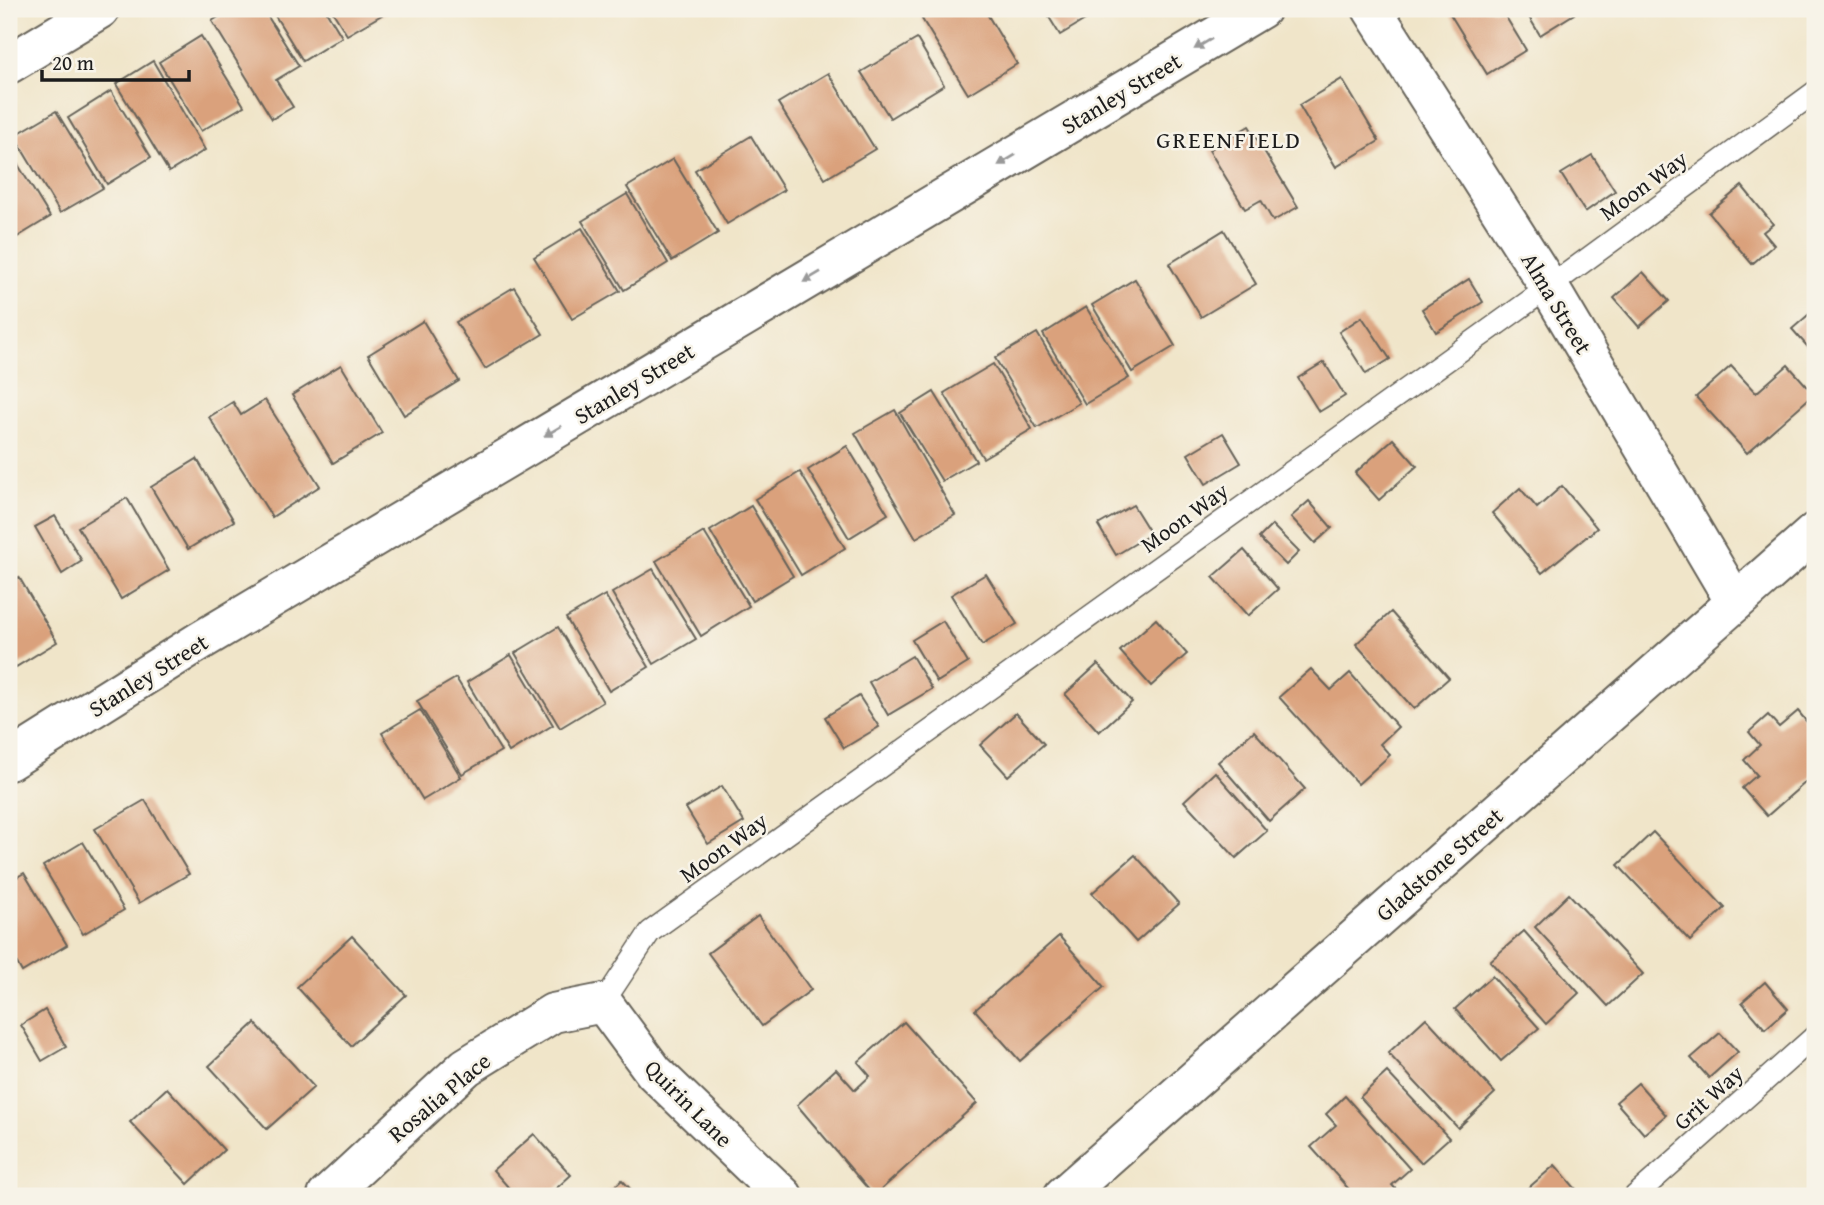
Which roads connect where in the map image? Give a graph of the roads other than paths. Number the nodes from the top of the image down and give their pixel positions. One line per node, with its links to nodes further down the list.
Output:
1 (100, 9): 4 (street)
2 (1261, 9): 9 (street, Stanley Street, one-way to 9)
3 (1371, 9): 6 (street, Alma Street)
4 (9, 64)
5 (1815, 92): 6 (lane, Moon Way)
6 (1549, 287): 8 (street, Alma Street); 10 (lane, Moon Way)
7 (1815, 532): 8 (street, Gladstone Street)
8 (1735, 602): 14 (street, Gladstone Street)
9 (9, 761)
10 (603, 1003): 12 (street, Rosalia Place); 13 (street, Quirin Lane)
11 (1815, 1036): 15 (lane, Grit Way)
12 (327, 1196)
13 (783, 1196)
14 (1063, 1196)
15 (1635, 1196)

